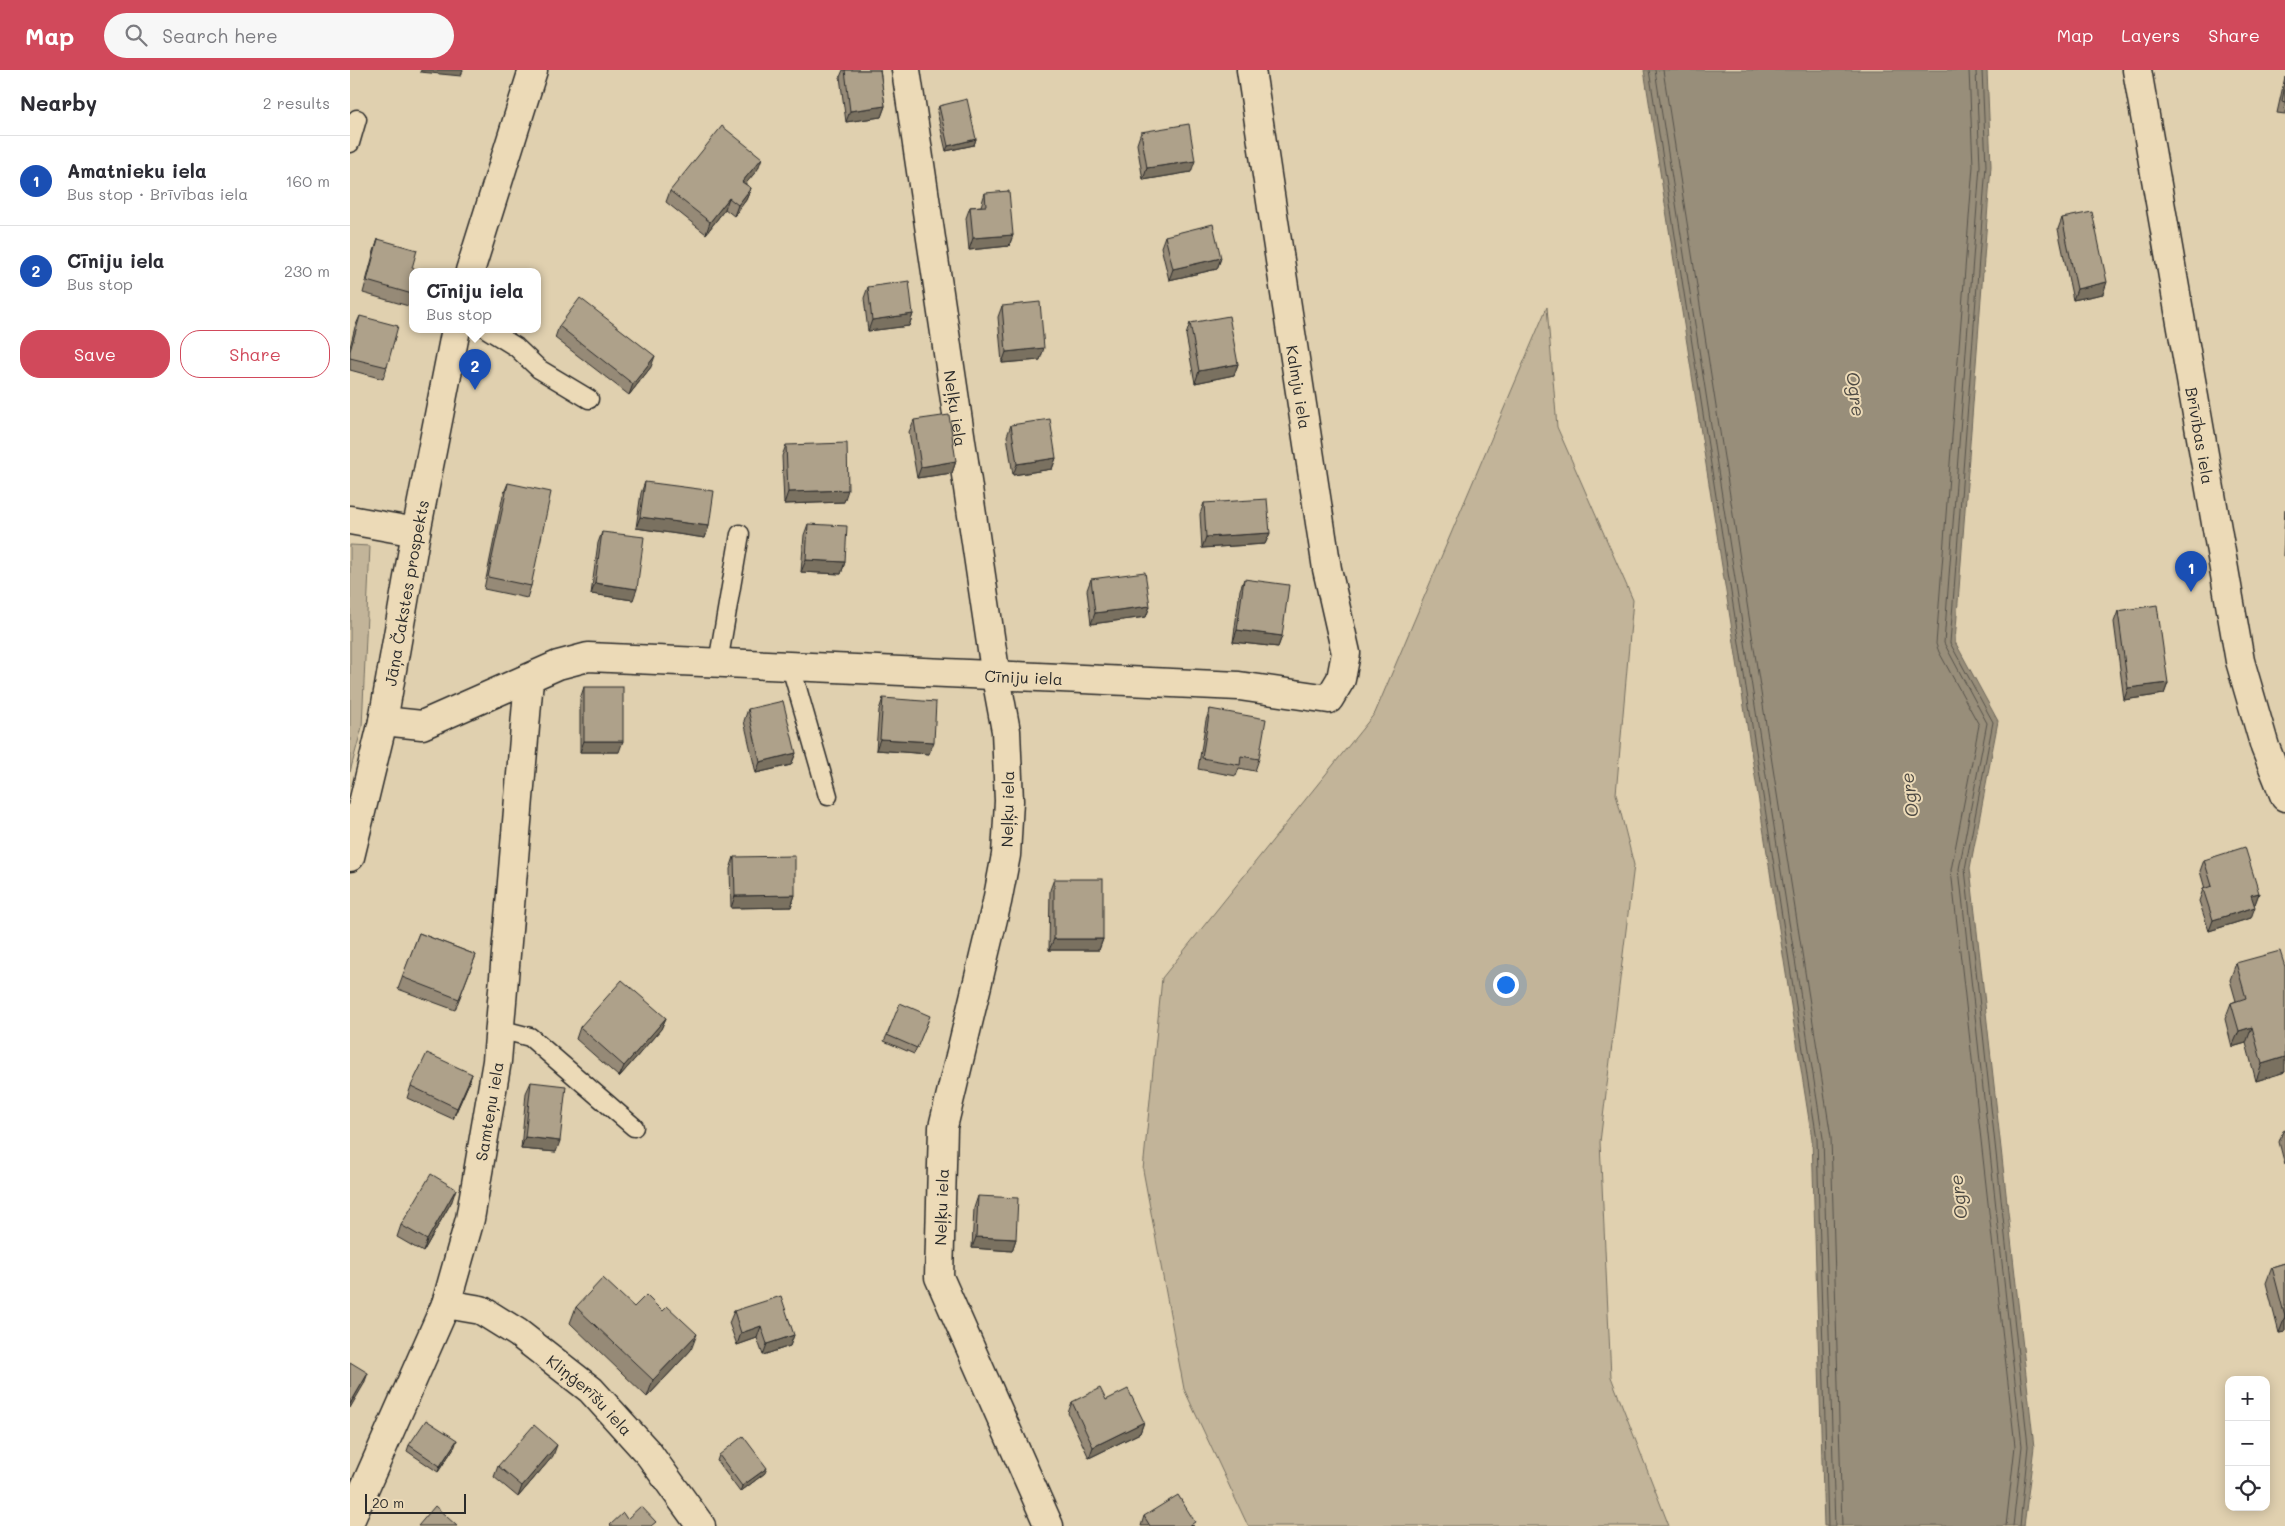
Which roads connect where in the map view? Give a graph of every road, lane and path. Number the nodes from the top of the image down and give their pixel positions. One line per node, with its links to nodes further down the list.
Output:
1 (533, 70): 7 (street)
2 (906, 70): 16 (street, Neļķu iela)
3 (1251, 70): 18 (street, Kalmju iela)
4 (2137, 70): 21 (street, Brīvības iela)
5 (357, 118): 6 (lane)
6 (350, 143)
7 (471, 268)
8 (455, 333): 12 (street, Jāņa Čakstes prospekts)
9 (493, 333): 10 (lane)
10 (590, 399)
11 (350, 520): 12 (street)
12 (416, 532): 19 (street, Jāņa Čakstes prospekts)
13 (740, 534): 14 (lane)
14 (718, 663): 15 (street, Cīniju iela); 17 (street, Cīniju iela)
15 (792, 667): 16 (street, Cīniju iela); 20 (lane)
16 (996, 677): 18 (street, Cīniju iela); 28 (street, Neļķu iela)
17 (529, 679): 19 (street, Cīniju iela); 23 (street, Samteņu iela)
18 (1329, 699)
19 (383, 721): 22 (street, Jāņa Čakstes prospekts)
20 (828, 796)
21 (2285, 797)
22 (350, 857)
23 (499, 1029): 24 (lane); 25 (street, Samteņu iela)
24 (634, 1127)
25 (446, 1304): 26 (street, Samteņu iela); 27 (street, Kliņģerīšu iela)
26 (350, 1521)
27 (701, 1526)
28 (1049, 1526)

